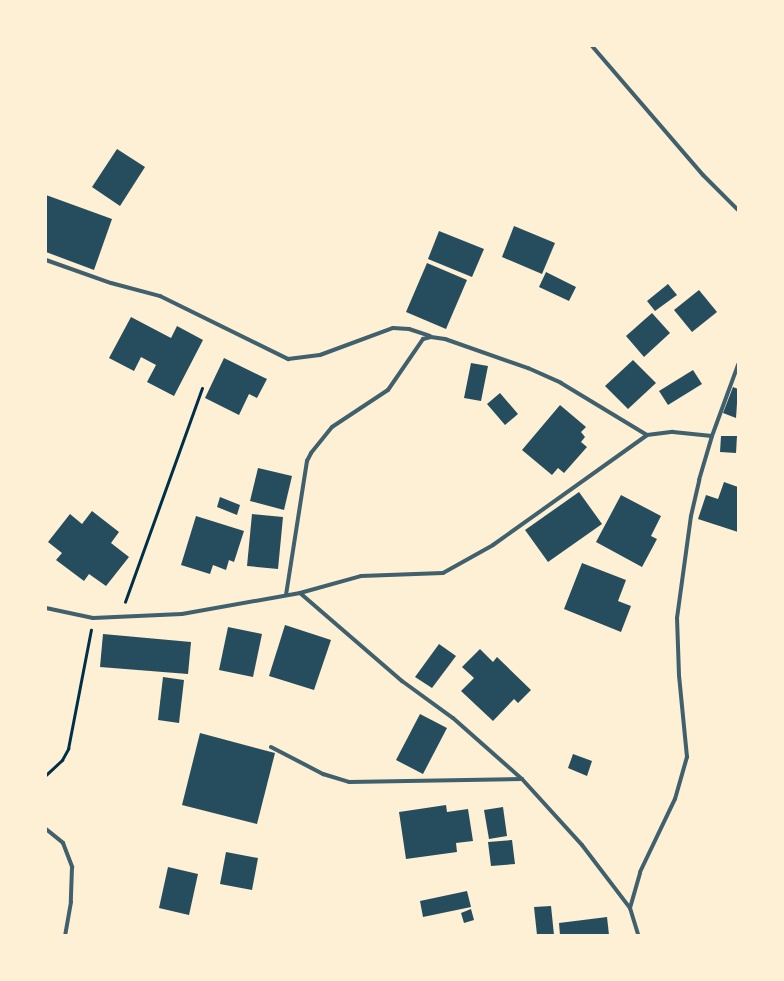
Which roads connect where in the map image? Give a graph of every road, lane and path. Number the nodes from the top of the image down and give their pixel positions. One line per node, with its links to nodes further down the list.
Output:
1 (592, 46): 2 (street)
2 (738, 210)
3 (46, 260): 4 (street)
4 (432, 337): 7 (street); 10 (street)
5 (738, 365): 8 (street)
6 (202, 388): 13 (path)
7 (647, 435): 8 (street); 9 (street)
8 (712, 436): 18 (street)
9 (300, 593): 10 (street); 16 (street)
10 (286, 595): 13 (street)
11 (46, 608): 12 (street)
12 (93, 618): 13 (street); 15 (path)
13 (120, 618)
14 (271, 747): 16 (street)
15 (46, 775)
16 (522, 779): 18 (street)
17 (46, 829): 19 (street)
18 (630, 908): 20 (street)
19 (65, 935)
20 (638, 935)

